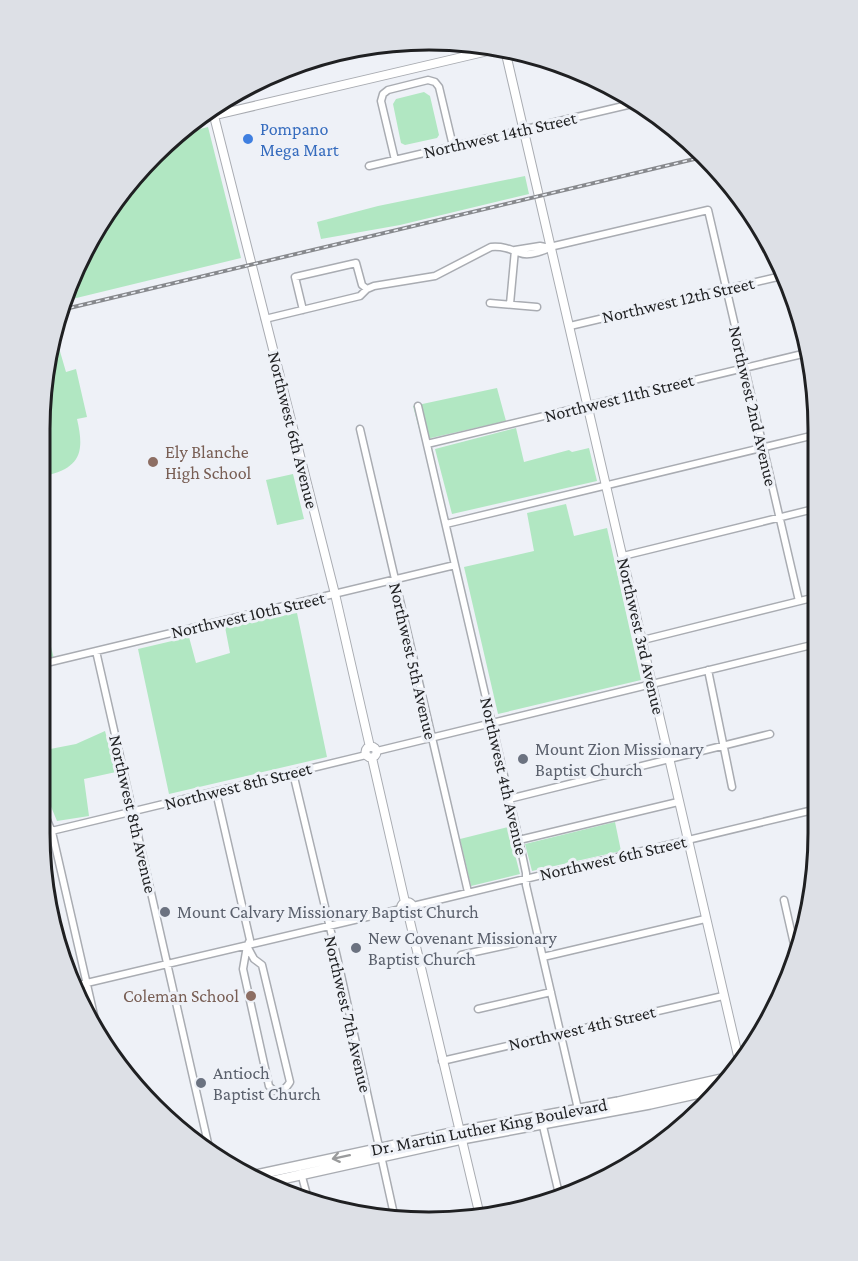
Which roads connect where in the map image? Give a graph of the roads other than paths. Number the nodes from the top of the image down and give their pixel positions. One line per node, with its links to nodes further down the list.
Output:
1 (468, 52): 4 (street)
2 (507, 58): 6 (street, Northwest 3rd Avenue)
3 (628, 106): 6 (street, Northwest 14th Street)
4 (217, 113)
5 (212, 118): 19 (street, Northwest 6th Avenue)
6 (523, 129): 7 (street, Northwest 14th Street); 10 (street, Northwest 3rd Avenue)
7 (453, 146): 8 (street, Northwest 14th Street); 8 (street)
8 (395, 160): 9 (street, Northwest 14th Street)
9 (369, 166)
10 (550, 248): 11 (street); 13 (street, Northwest 2nd Avenue); 20 (street, Northwest 3rd Avenue)
11 (515, 250): 14 (street); 16 (street)
12 (777, 277): 13 (street, Northwest 12th Street)
13 (726, 288): 20 (street, Northwest 12th Street); 22 (street, Northwest 2nd Avenue)
14 (367, 289): 18 (street); 18 (street)
15 (490, 303): 16 (street)
16 (510, 304): 17 (street)
17 (537, 307)
18 (303, 310): 19 (street)
19 (265, 319): 36 (street, Northwest 6th Avenue)
20 (570, 326): 24 (street, Northwest 3rd Avenue)
21 (801, 354): 22 (street, Northwest 11th Street)
22 (744, 367): 24 (street, Northwest 11th Street); 28 (street, Northwest 2nd Avenue)
23 (418, 406): 27 (street, Northwest 4th Avenue)
24 (588, 406): 27 (street, Northwest 11th Street); 29 (street, Northwest 3rd Avenue)
25 (360, 429): 35 (street, Northwest 5th Avenue)
26 (808, 437): 28 (street)
27 (427, 444): 32 (street, Northwest 4th Avenue)
28 (763, 447): 29 (street); 31 (street, Northwest 2nd Avenue)
29 (607, 486): 32 (street); 33 (street, Northwest 3rd Avenue)
30 (808, 510): 31 (street)
31 (779, 517): 33 (street); 38 (street, Northwest 2nd Avenue)
32 (446, 524): 34 (street, Northwest 4th Avenue)
33 (623, 556): 39 (street, Northwest 3rd Avenue)
34 (454, 565): 35 (street, Northwest 10th Street); 45 (street, Northwest 4th Avenue)
35 (394, 579): 36 (street, Northwest 10th Street); 47 (street, Northwest 5th Avenue)
36 (335, 594): 41 (street, Northwest 10th Street); 49 (street, Northwest 6th Avenue)
37 (808, 599): 38 (street)
38 (799, 601): 39 (street)
39 (643, 640): 44 (street, Northwest 3rd Avenue)
40 (808, 646): 43 (street, Northwest 8th Street)
41 (96, 651): 42 (street, Northwest 10th Street); 57 (street, Northwest 8th Avenue)
42 (50, 662)
43 (708, 670): 44 (street, Northwest 8th Street); 48 (street)
44 (653, 683): 45 (street, Northwest 8th Street); 50 (street, Northwest 3rd Avenue)
45 (491, 724): 47 (street, Northwest 8th Street); 54 (street, Northwest 4th Avenue)
46 (770, 734): 48 (street)
47 (431, 738): 49 (street, Northwest 8th Street); 63 (street, Northwest 5th Avenue)
48 (723, 746): 50 (street); 52 (street)
49 (371, 753): 51 (street, Northwest 8th Street); 65 (street, Northwest 6th Avenue)
50 (669, 760): 54 (street); 55 (street, Northwest 3rd Avenue)
51 (293, 773): 53 (street, Northwest 8th Street); 67 (street, Northwest 7th Avenue)
52 (732, 787)
53 (216, 792): 57 (street, Northwest 8th Street); 70 (street)
54 (509, 799): 60 (street, Northwest 4th Avenue)
55 (678, 802): 60 (street); 61 (street, Northwest 3rd Avenue)
56 (808, 811): 61 (street, Northwest 6th Street)
57 (132, 812): 59 (street, Northwest 8th Street); 73 (street, Northwest 8th Avenue)
58 (50, 826): 59 (street)
59 (52, 831): 74 (street)
60 (519, 840): 62 (street, Northwest 4th Avenue)
61 (687, 841): 62 (street, Northwest 6th Street); 66 (street, Northwest 3rd Avenue)
62 (527, 879): 63 (street, Northwest 6th Street); 68 (street, Northwest 4th Avenue)
63 (468, 892): 65 (street, Northwest 6th Street)
64 (784, 900): 69 (street)
65 (407, 907): 67 (street, Northwest 6th Street); 82 (street, Northwest 6th Avenue)
66 (705, 919): 72 (street); 77 (street, Northwest 3rd Avenue)
67 (328, 927): 70 (street, Northwest 6th Street); 90 (street, Northwest 7th Avenue)
68 (538, 938): 71 (street); 72 (street, Northwest 4th Avenue)
69 (793, 939)
70 (247, 946): 70 (street); 73 (street, Northwest 6th Street)
71 (461, 955)
72 (543, 957): 76 (street, Northwest 4th Avenue)
73 (168, 964): 74 (street, Northwest 6th Street); 89 (street, Northwest 8th Avenue)
74 (86, 984): 75 (street, Northwest 6th Street); 78 (street)
75 (82, 985)
76 (552, 992): 79 (street); 80 (street, Northwest 4th Avenue)
77 (723, 996): 80 (street, Northwest 4th Street); 81 (street, Northwest 3rd Avenue)
78 (91, 1004)
79 (478, 1009)
80 (561, 1033): 82 (street, Northwest 4th Street); 86 (street, Northwest 4th Avenue)
81 (737, 1053)
82 (442, 1061): 88 (street, Northwest 6th Avenue)
83 (713, 1083): 85 (main road, Dr. Martin Luther King Boulevard)
84 (707, 1089): 85 (main road, Dr. Martin Luther King Boulevard)
85 (694, 1090): 86 (main road, Dr. Martin Luther King Boulevard); 87 (main road, Dr. Martin Luther King Boulevard)
86 (578, 1109): 87 (main road, Dr. Martin Luther King Boulevard)
87 (542, 1120): 88 (main road, Dr. Martin Luther King Boulevard); 94 (street)
88 (461, 1135): 90 (main road, Dr. Martin Luther King Boulevard); 96 (street, Northwest 6th Avenue)
89 (207, 1140)
90 (380, 1154): 91 (main road, Dr. Martin Luther King Boulevard); 97 (street, Northwest 7th Avenue)
91 (300, 1171): 92 (main road, Dr. Martin Luther King Boulevard); 93 (main road, Dr. Martin Luther King Boulevard); 95 (street)
92 (266, 1174)
93 (276, 1179)
94 (558, 1189)
95 (306, 1191)
96 (478, 1208)
97 (393, 1210)

